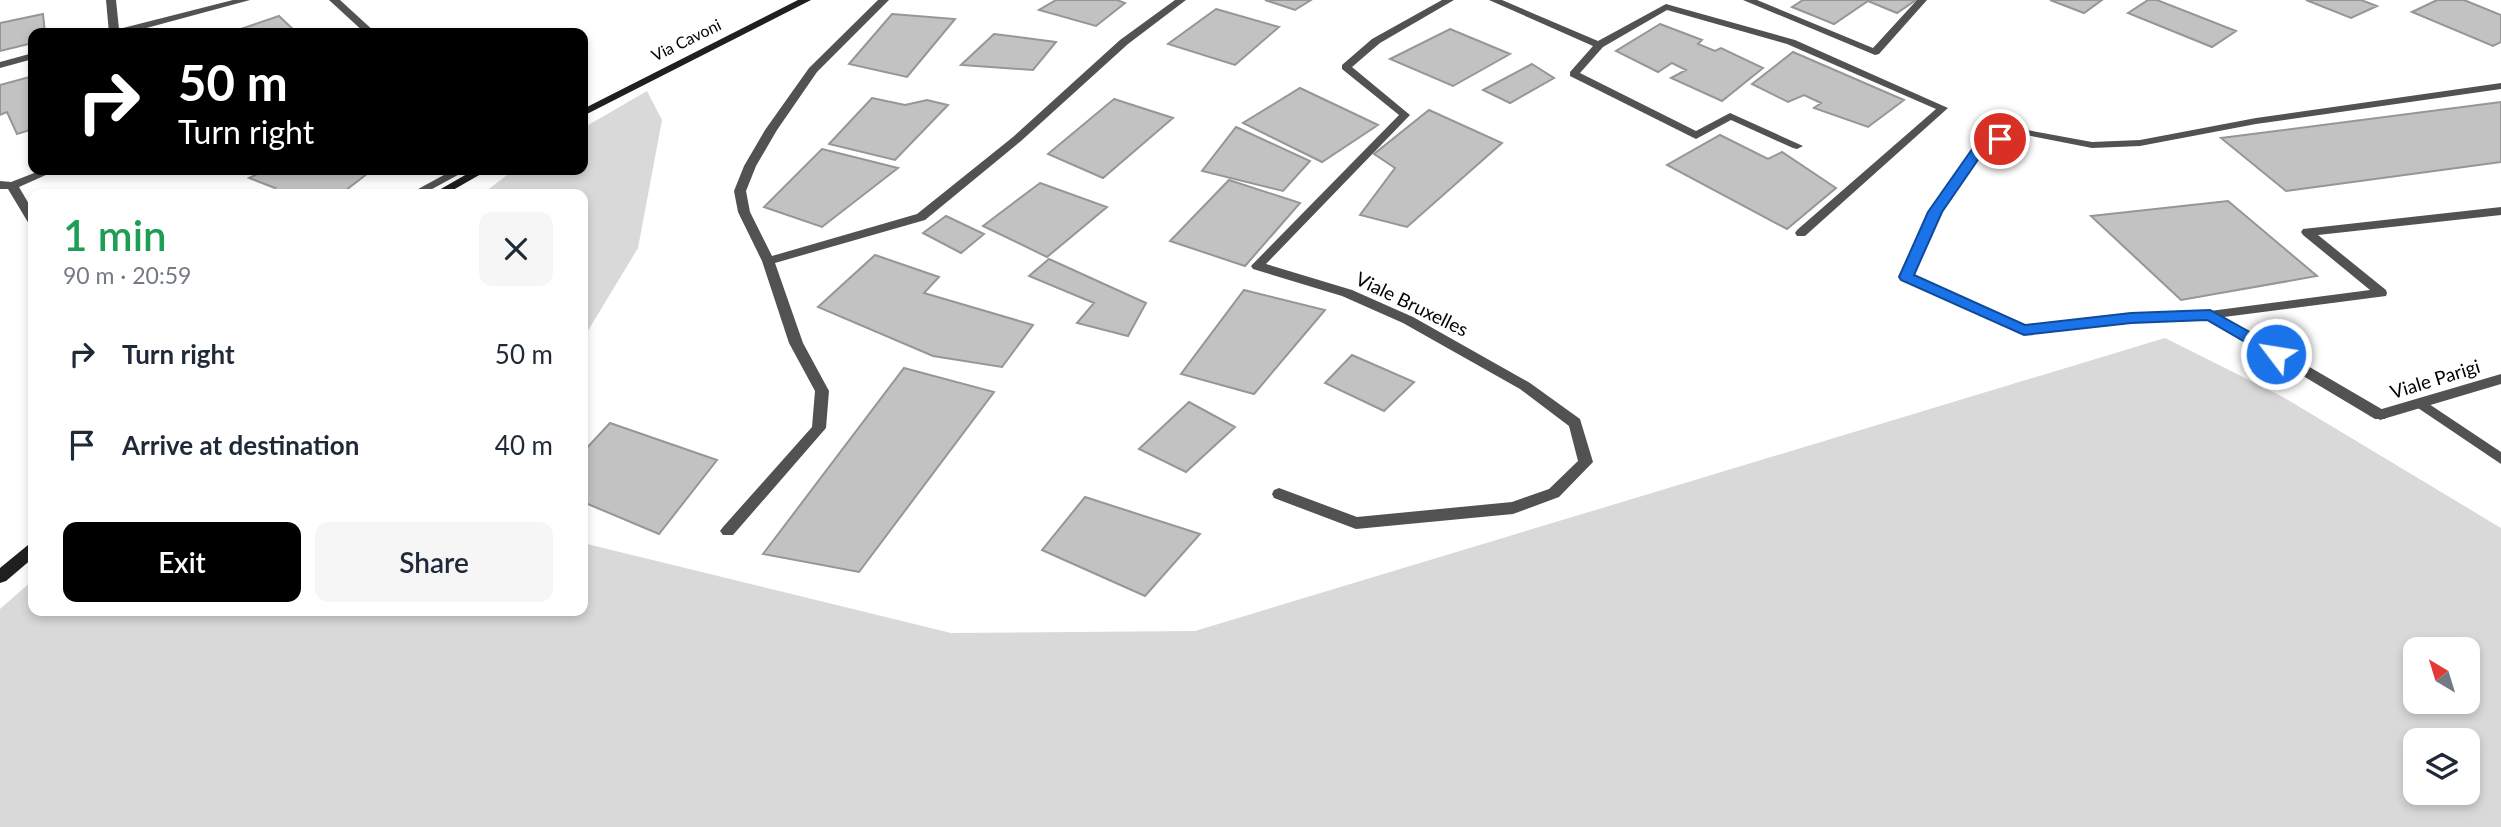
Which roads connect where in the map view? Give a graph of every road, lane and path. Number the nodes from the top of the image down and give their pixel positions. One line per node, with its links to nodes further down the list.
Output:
1 (111, 0): 11 (street)
2 (245, 0): 12 (street)
3 (334, 0): 13 (street)
4 (806, 0): 18 (street, Via Cavoni)
5 (884, 0): 29 (street)
6 (1181, 0): 29 (street)
7 (1449, 0): 34 (street, Viale Bruxelles)
8 (1494, 0): 14 (street)
9 (1748, 0): 10 (street)
10 (1922, 0)
11 (114, 28)
12 (135, 28)
13 (365, 28)
14 (1599, 45): 19 (street); 28 (street)
15 (28, 57): 16 (street)
16 (0, 65)
17 (2501, 86): 30 (street)
18 (588, 110)
19 (1797, 146)
20 (37, 175): 23 (street)
21 (451, 175): 24 (street)
22 (473, 175): 25 (street)
23 (6, 186): 27 (street)
24 (425, 189)
25 (447, 189)
26 (2501, 211): 30 (street)
27 (28, 215)
28 (1801, 233)
29 (768, 261): 35 (street)
30 (2210, 315): 32 (street, Viale Parigi)
31 (2501, 379): 32 (street, Viale Parigi)
32 (2420, 403): 33 (street)
33 (2501, 459)
34 (1279, 495)
35 (728, 531)
36 (28, 553): 37 (street)
37 (0, 577)

